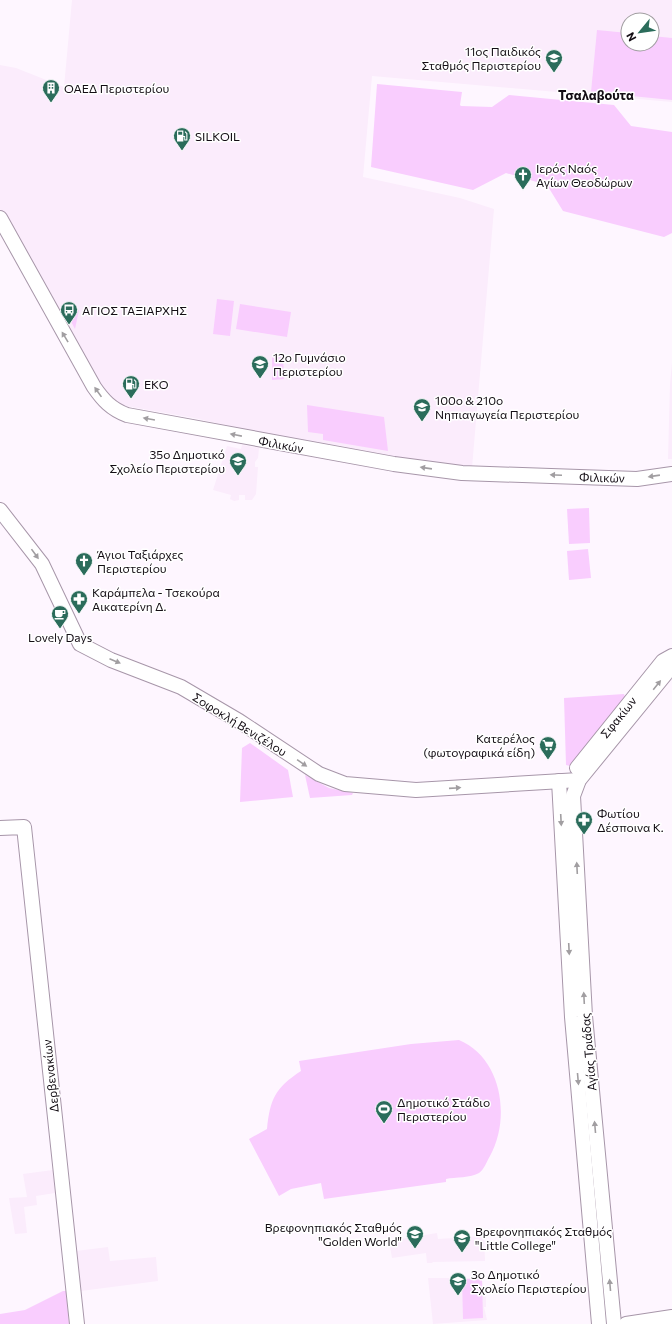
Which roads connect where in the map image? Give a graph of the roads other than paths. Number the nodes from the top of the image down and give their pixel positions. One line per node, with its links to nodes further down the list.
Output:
1 (0, 218): 2 (street, Φιλικών, one-way to 1)
2 (672, 474)
3 (0, 510): 5 (street, Σοφοκλή Βενιζέλου, one-way to 5)
4 (669, 664): 5 (street, Σφακίων)
5 (568, 781): 8 (street, Αγίας Τριάδας, one-way to 8); 10 (street, Αγίας Τριάδας, one-way to 5)
6 (0, 828): 9 (street, Δερβενακίων)
7 (672, 1317): 11 (street)
8 (599, 1322)
9 (77, 1324)
10 (614, 1324)
11 (626, 1324)

